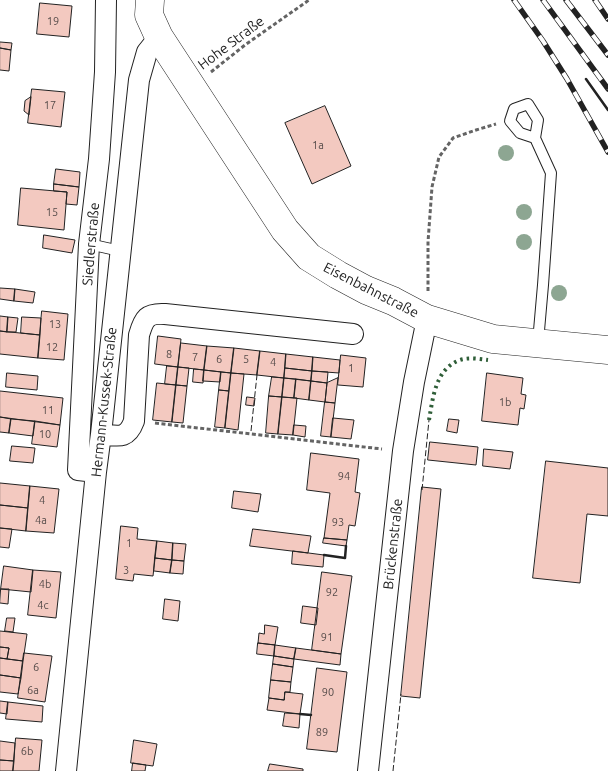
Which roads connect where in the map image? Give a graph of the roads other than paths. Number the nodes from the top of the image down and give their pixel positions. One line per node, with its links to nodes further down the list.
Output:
1 (106, 0): 5 (street, Siedlerstraße)
2 (150, 0): 3 (street, Eisenbahnstraße)
3 (159, 37): 6 (street, Hermann-Kussek-Straße); 7 (street, Eisenbahnstraße)
4 (535, 138): 4 (lane); 9 (lane)
5 (89, 244): 6 (lane); 12 (street, Siedlerstraße)
6 (120, 251): 11 (street, Hermann-Kussek-Straße)
7 (427, 319): 9 (street, Eisenbahnstraße); 14 (street, Brückenstraße)
8 (353, 334): 11 (street)
9 (538, 343): 10 (street, Eisenbahnstraße)
10 (608, 350)
11 (101, 434): 12 (street, Hermann-Kussek-Straße)
12 (96, 472): 13 (street, Hermann-Kussek-Straße)
13 (66, 771)
14 (368, 771)

